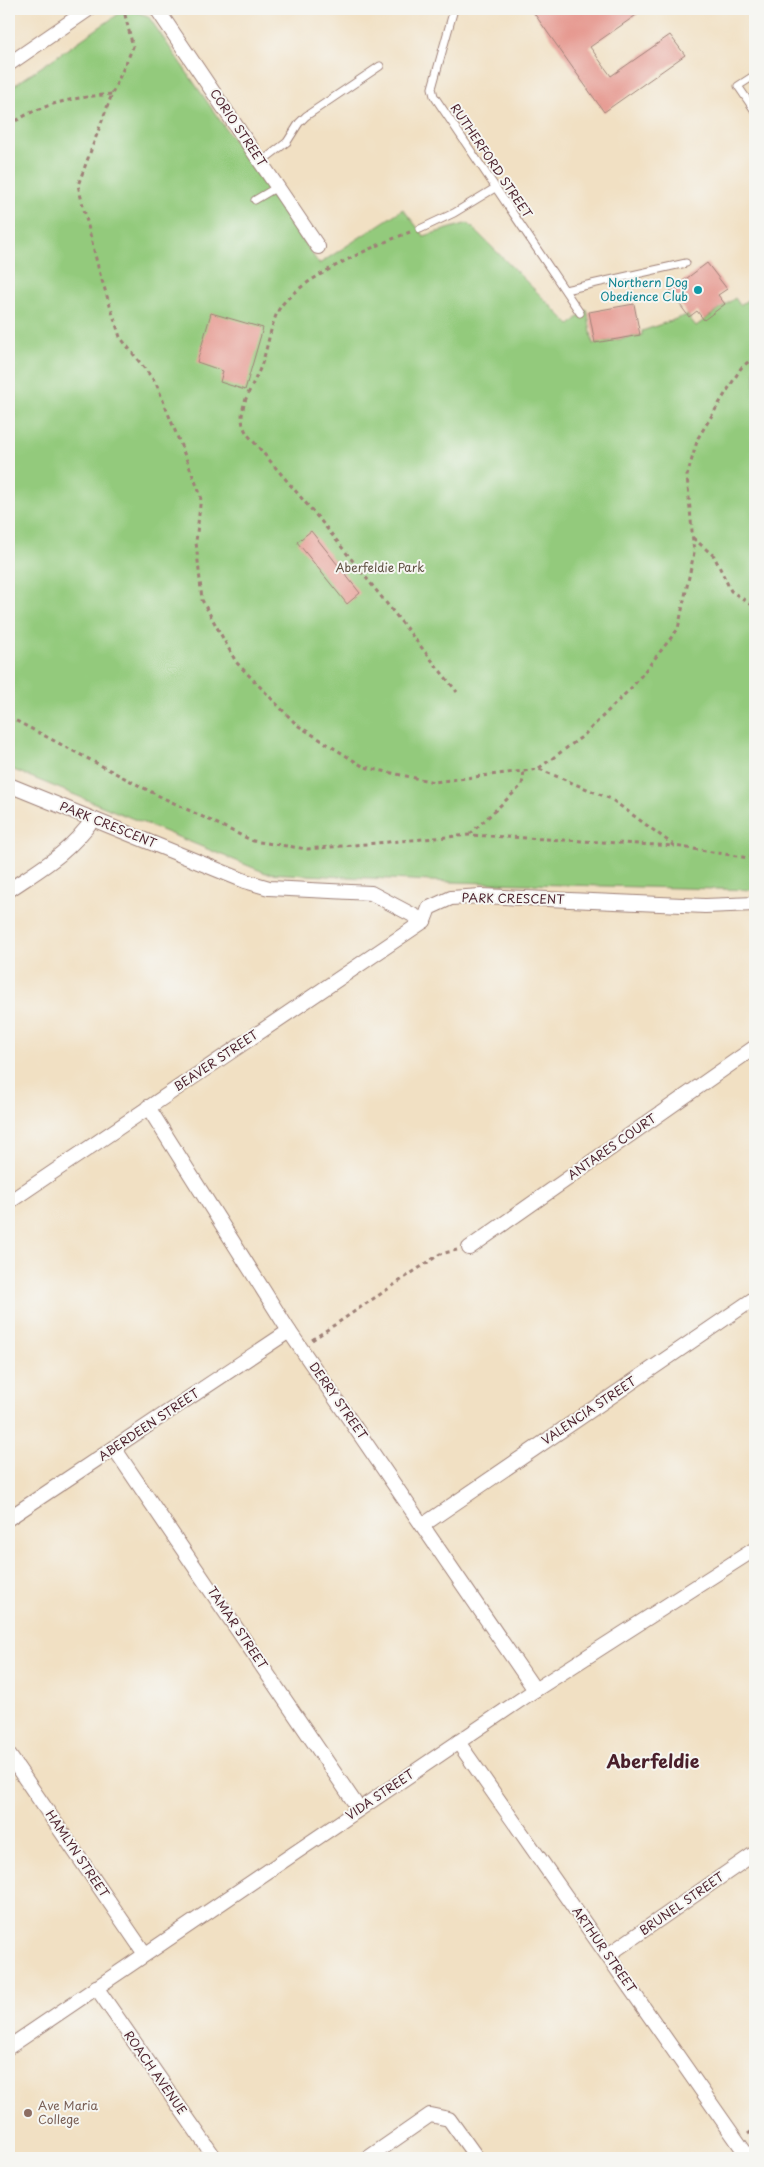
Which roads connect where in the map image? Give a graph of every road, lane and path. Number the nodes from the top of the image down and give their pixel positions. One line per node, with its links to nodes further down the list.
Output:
1 (90, 9): 5 (street)
2 (128, 9): 8 (path)
3 (157, 9): 11 (street, CORIO STREET)
4 (454, 9): 13 (lane, RUTHERFORD STREET)
5 (9, 64)
6 (380, 66): 11 (lane)
7 (755, 74): 9 (lane)
8 (112, 94): 10 (path); 26 (path)
9 (755, 111)
10 (9, 125)
11 (261, 162): 12 (street, CORIO STREET)
12 (277, 187): 14 (lane); 16 (street, CORIO STREET)
13 (495, 188): 15 (lane); 18 (lane, RUTHERFORD STREET)
14 (255, 200)
15 (420, 228): 23 (path)
16 (318, 247)
17 (686, 263): 18 (lane)
18 (565, 290): 19 (lane, RUTHERFORD STREET)
19 (580, 313)
20 (755, 356): 21 (path)
21 (693, 537): 22 (path); 25 (path)
22 (755, 607)
23 (457, 692)
24 (9, 717): 29 (path)
25 (539, 769): 26 (path); 30 (path)
26 (524, 771): 29 (path)
27 (9, 784): 28 (street, PARK CRESCENT)
28 (93, 819): 32 (street); 34 (street, PARK CRESCENT)
29 (470, 834): 30 (path)
30 (675, 846): 31 (path)
31 (755, 859)
32 (9, 890)
33 (755, 904): 34 (street, PARK CRESCENT)
34 (424, 921): 36 (street, BEAVER STREET)
35 (755, 1047): 38 (street, ANTARES COURT)
36 (148, 1107): 37 (street, BEAVER STREET); 40 (street, DERRY STREET)
37 (9, 1202)
38 (469, 1248): 41 (path)
39 (755, 1298): 44 (street, VALENCIA STREET)
40 (289, 1331): 41 (street, DERRY STREET); 42 (street, ABERDEEN STREET)
41 (302, 1348): 44 (street, DERRY STREET)
42 (114, 1448): 43 (street, ABERDEEN STREET); 49 (street, TAMAR STREET)
43 (9, 1518)
44 (423, 1524): 46 (street, DERRY STREET)
45 (755, 1549): 46 (street, VIDA STREET)
46 (535, 1690): 47 (street, VIDA STREET)
47 (458, 1742): 49 (street, VIDA STREET); 52 (street, ARTHUR STREET)
48 (9, 1755): 51 (street, HAMLYN STREET)
49 (359, 1809): 51 (street, VIDA STREET)
50 (755, 1852): 52 (street, BRUNEL STREET)
51 (146, 1954): 53 (street, VIDA STREET)
52 (608, 1955): 59 (street, ARTHUR STREET)
53 (96, 1987): 54 (street, VIDA STREET); 56 (street, ROACH AVENUE)
54 (9, 2047)
55 (755, 2154): 59 (street)
56 (215, 2158)
57 (368, 2158): 58 (street)
58 (477, 2158)
59 (749, 2158)

